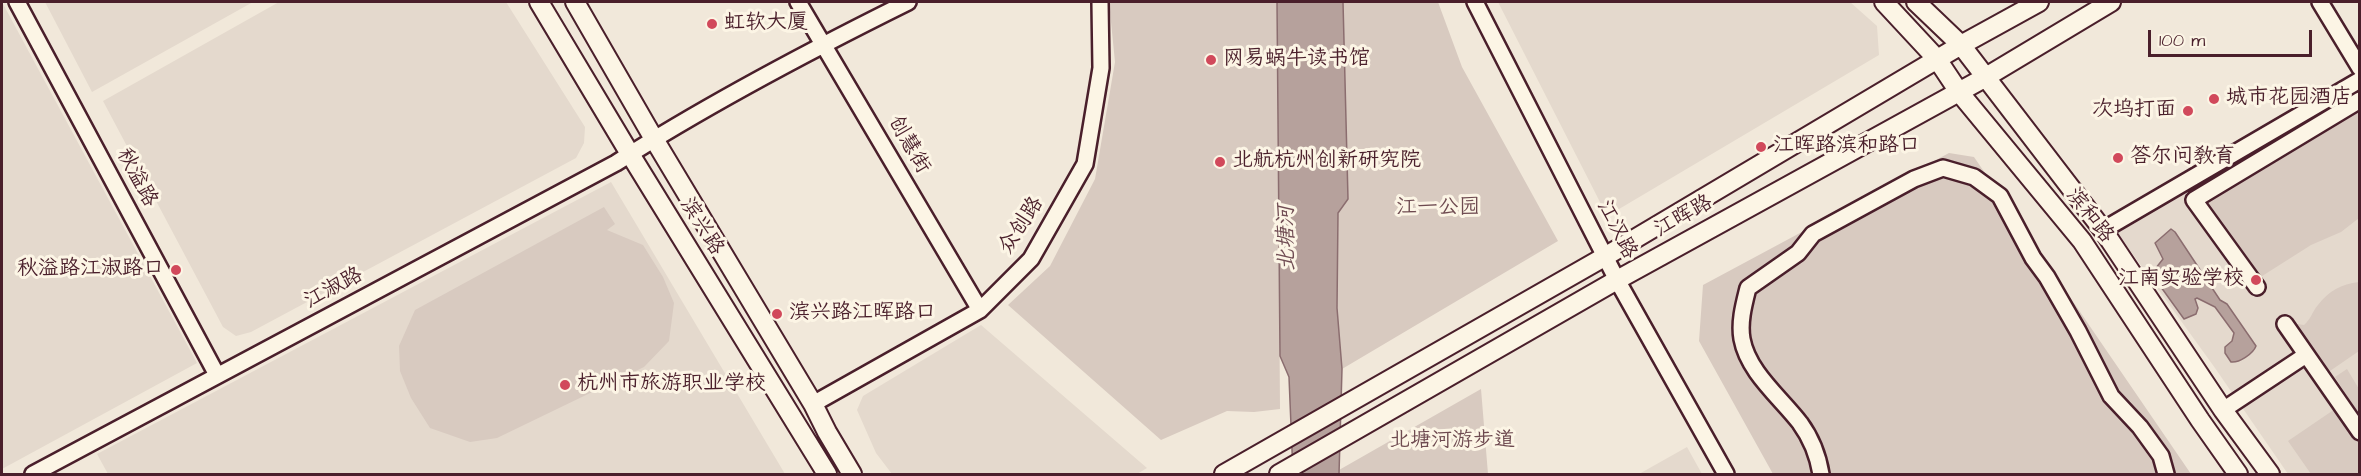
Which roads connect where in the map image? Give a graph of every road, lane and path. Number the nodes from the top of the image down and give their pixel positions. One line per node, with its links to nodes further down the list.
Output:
1 (17, 2): 30 (street, 秋溢路)
2 (539, 2): 22 (main road, 滨兴路)
3 (575, 2): 21 (main road, 滨兴路)
4 (798, 2): 13 (street, 创慧街)
5 (908, 2): 13 (street, 江淑路)
6 (1100, 2): 27 (street, 众创路)
7 (1474, 2): 24 (street, 江汉路)
8 (1884, 2): 15 (main road, 滨和路)
9 (1916, 2): 14 (main road, 滨和路)
10 (2039, 2): 14 (main road, 江晖路)
11 (2111, 2): 17 (main road, 江晖路)
12 (2320, 2): 16 (street)
13 (824, 44): 21 (street, 江淑路); 27 (street, 创慧街)
14 (1961, 45): 15 (main road, 江晖路); 17 (main road, 滨和路)
15 (1936, 59): 19 (main road, 滨和路); 24 (main road, 江晖路)
16 (2360, 68)
17 (1986, 77): 19 (main road, 江晖路); 23 (main road, 滨和路)
18 (2360, 80): 23 (street)
19 (1959, 92): 25 (main road, 江晖路); 42 (main road, 滨和路)
20 (2360, 100): 26 (street)
21 (654, 139): 22 (street, 江淑路); 31 (main road, 滨兴路)
22 (630, 154): 30 (street, 江淑路); 35 (main road, 滨兴路)
23 (2103, 230): 32 (main road, 滨和路)
24 (1606, 256): 25 (street, 江汉路); 37 (main road, 江晖路)
25 (1617, 280): 38 (main road, 江晖路); 39 (street, 江汉路)
26 (2257, 287)
27 (980, 310): 31 (street, 众创路)
28 (2284, 324): 29 (street)
29 (2306, 355): 32 (street); 33 (street)
30 (217, 375): 34 (street, 江淑路)
31 (813, 404): 36 (main road, 滨兴路)
32 (2223, 410): 43 (main road, 滨和路)
33 (2360, 432)
34 (33, 474)
35 (827, 474)
36 (852, 474)
37 (1224, 474)
38 (1279, 474)
39 (1726, 474)
40 (1821, 474): 41 (street)
41 (2166, 474)
42 (2238, 474)
43 (2270, 474)

